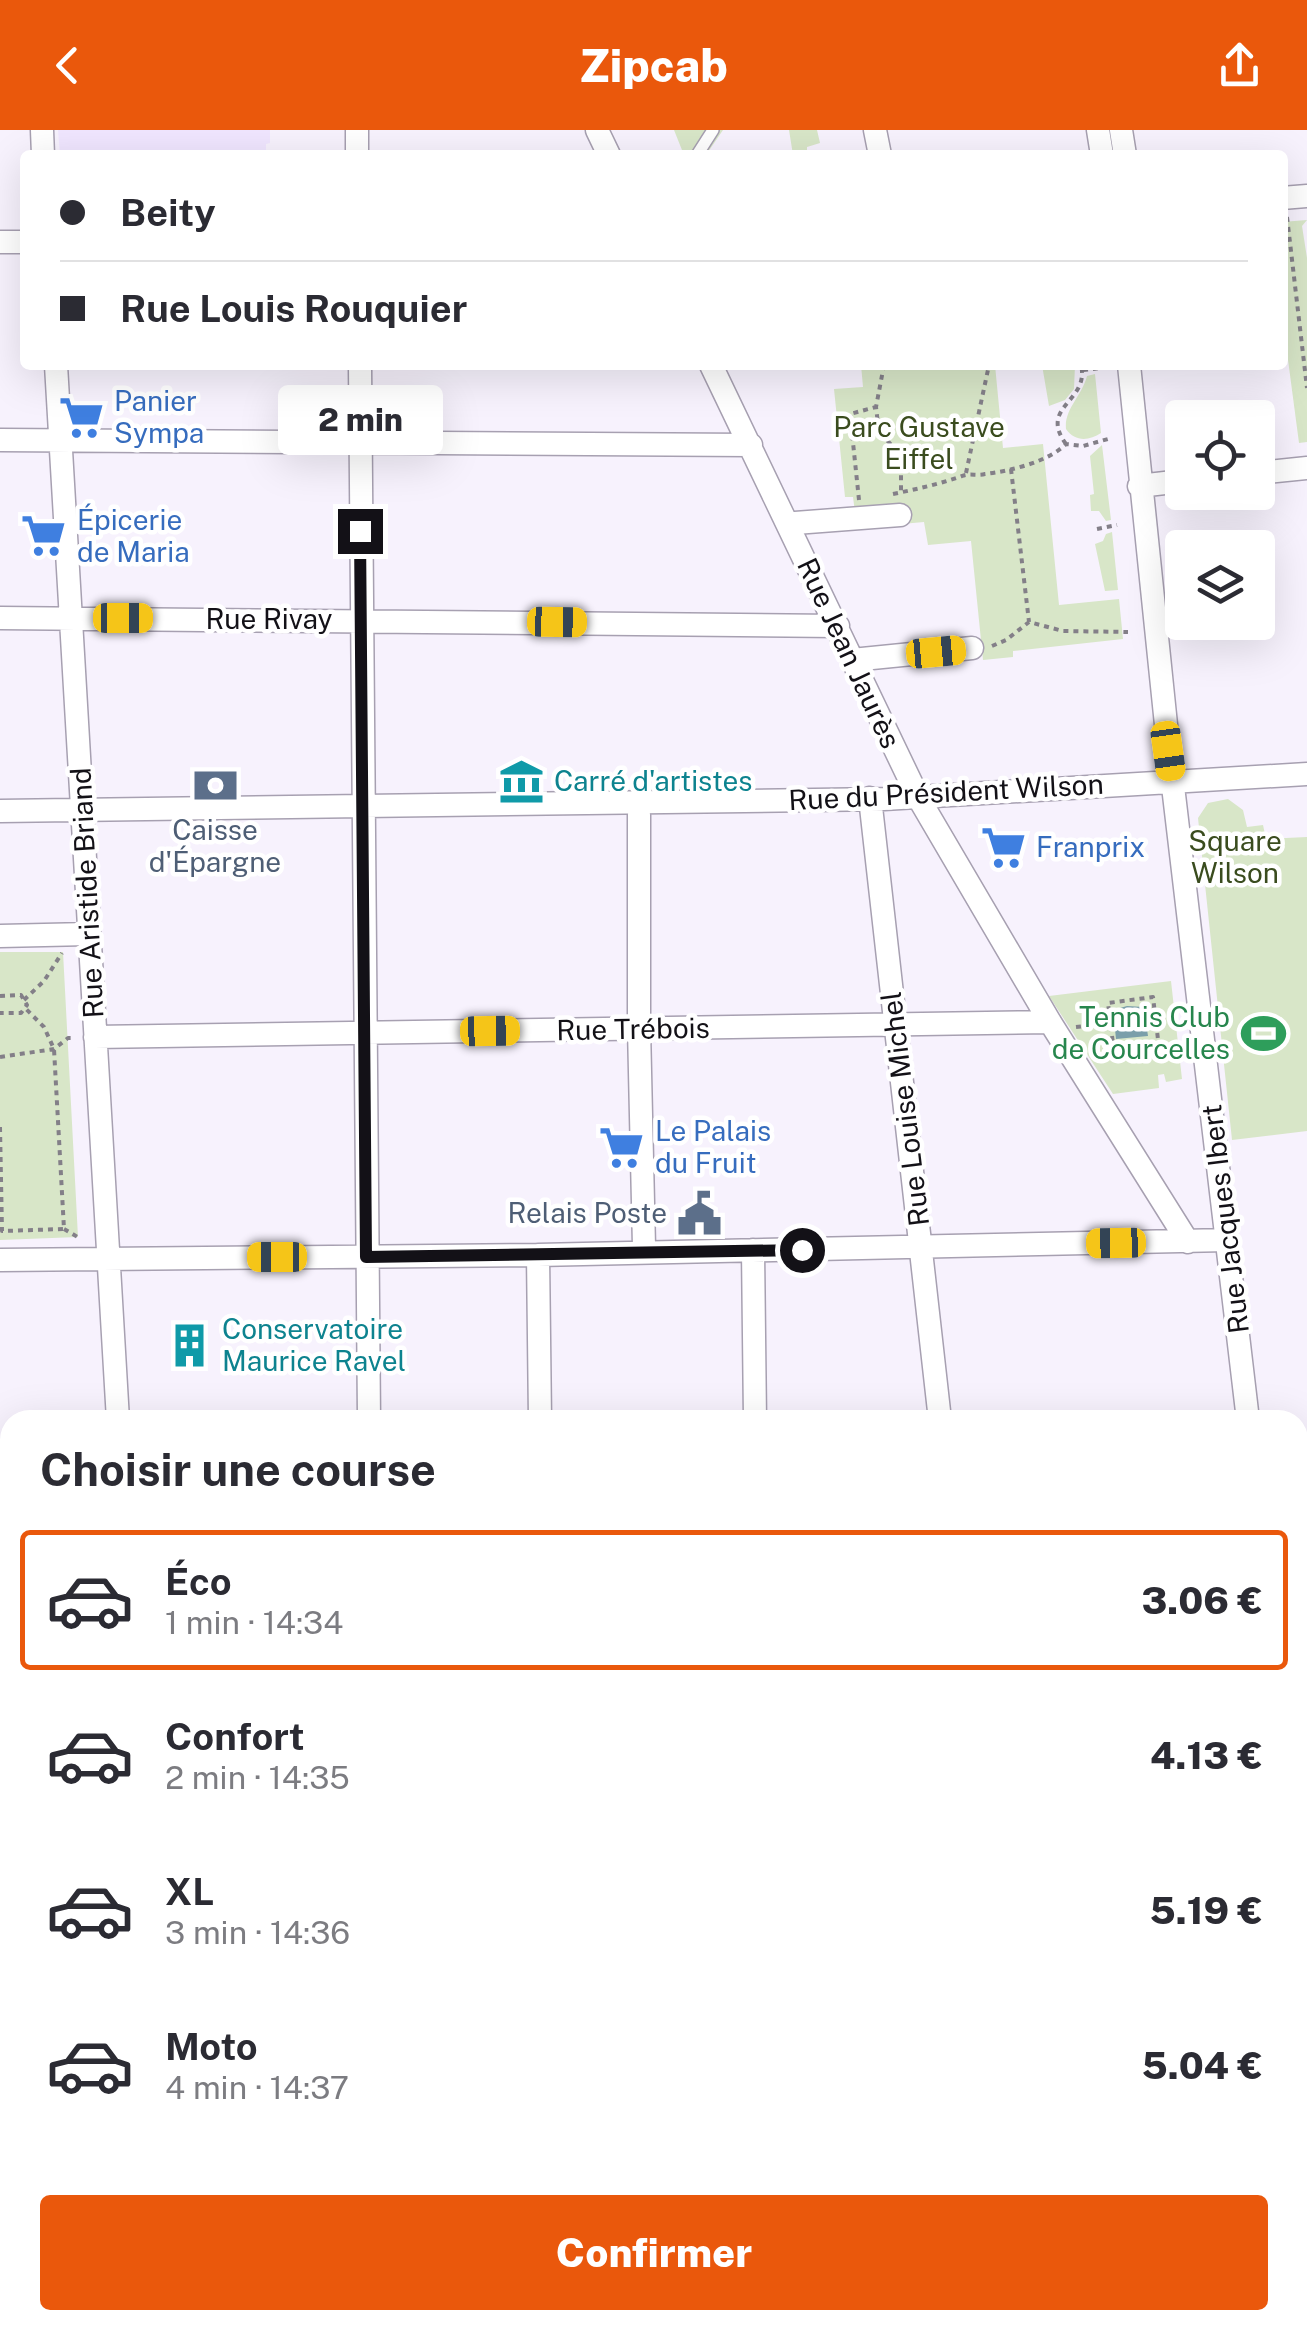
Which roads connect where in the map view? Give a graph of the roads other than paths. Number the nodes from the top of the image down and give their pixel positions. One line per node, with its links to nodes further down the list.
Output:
1 (56, 370): 6 (street, Rue Aristide Briand)
2 (360, 370): 7 (street)
3 (714, 370): 8 (street, Rue Jean Jaurès)
4 (1129, 370): 12 (street, Rue Jacques Ibert)
5 (0, 440): 6 (street)
6 (60, 441): 7 (street); 16 (street, Rue Aristide Briand)
7 (360, 443): 8 (street); 17 (street)
8 (751, 444): 18 (street, Rue Jean Jaurès)
9 (1307, 468): 10 (street)
10 (1275, 471)
11 (1165, 483): 12 (street)
12 (1140, 486): 22 (street, Rue Jacques Ibert)
13 (896, 501): 14 (street)
14 (795, 523)
15 (0, 618): 16 (street, Rue Rivay)
16 (71, 618): 17 (street, Rue Rivay); 26 (street, Rue Aristide Briand)
17 (361, 619): 18 (street, Rue Rivay); 25 (street)
18 (838, 626): 20 (street, Rue Jean Jaurès)
19 (972, 648): 20 (street)
20 (852, 660): 23 (street, Rue Jean Jaurès)
21 (1307, 774): 22 (street, Rue du Président Wilson)
22 (1172, 780): 23 (street, Rue du Président Wilson); 36 (street, Rue Jacques Ibert)
23 (918, 797): 24 (street, Rue du Président Wilson); 32 (street, Rue Jean Jaurès)
24 (870, 798): 25 (street, Rue du Président Wilson); 31 (street, Rue Louise Michel)
25 (362, 806): 26 (street, Rue du Président Wilson); 34 (street)
26 (83, 809): 27 (street, Rue du Président Wilson); 30 (street, Rue Aristide Briand)
27 (0, 811)
28 (639, 815): 33 (street)
29 (0, 936): 30 (street)
30 (81, 940): 35 (street, Rue Aristide Briand)
31 (894, 1026): 32 (street, Rue Trébois); 33 (street, Rue Trébois); 39 (street, Rue Louise Michel)
32 (1059, 1026): 37 (street, Rue Jean Jaurès)
33 (639, 1028): 34 (street, Rue Trébois); 38 (street)
34 (364, 1034): 35 (street, Rue Trébois); 43 (street)
35 (95, 1038): 42 (street, Rue Aristide Briand)
36 (1227, 1240): 37 (street); 50 (street, Rue Jacques Ibert)
37 (1188, 1242): 39 (street)
38 (644, 1247)
39 (921, 1248): 40 (street); 49 (street, Rue Louise Michel)
40 (753, 1250): 41 (street); 48 (street)
41 (538, 1256): 43 (street); 47 (street)
42 (108, 1257): 43 (street); 44 (street); 45 (street, Rue Aristide Briand)
43 (366, 1257): 46 (street)
44 (0, 1260)
45 (117, 1410)
46 (369, 1410)
47 (540, 1410)
48 (756, 1410)
49 (939, 1410)
50 (1247, 1410)

